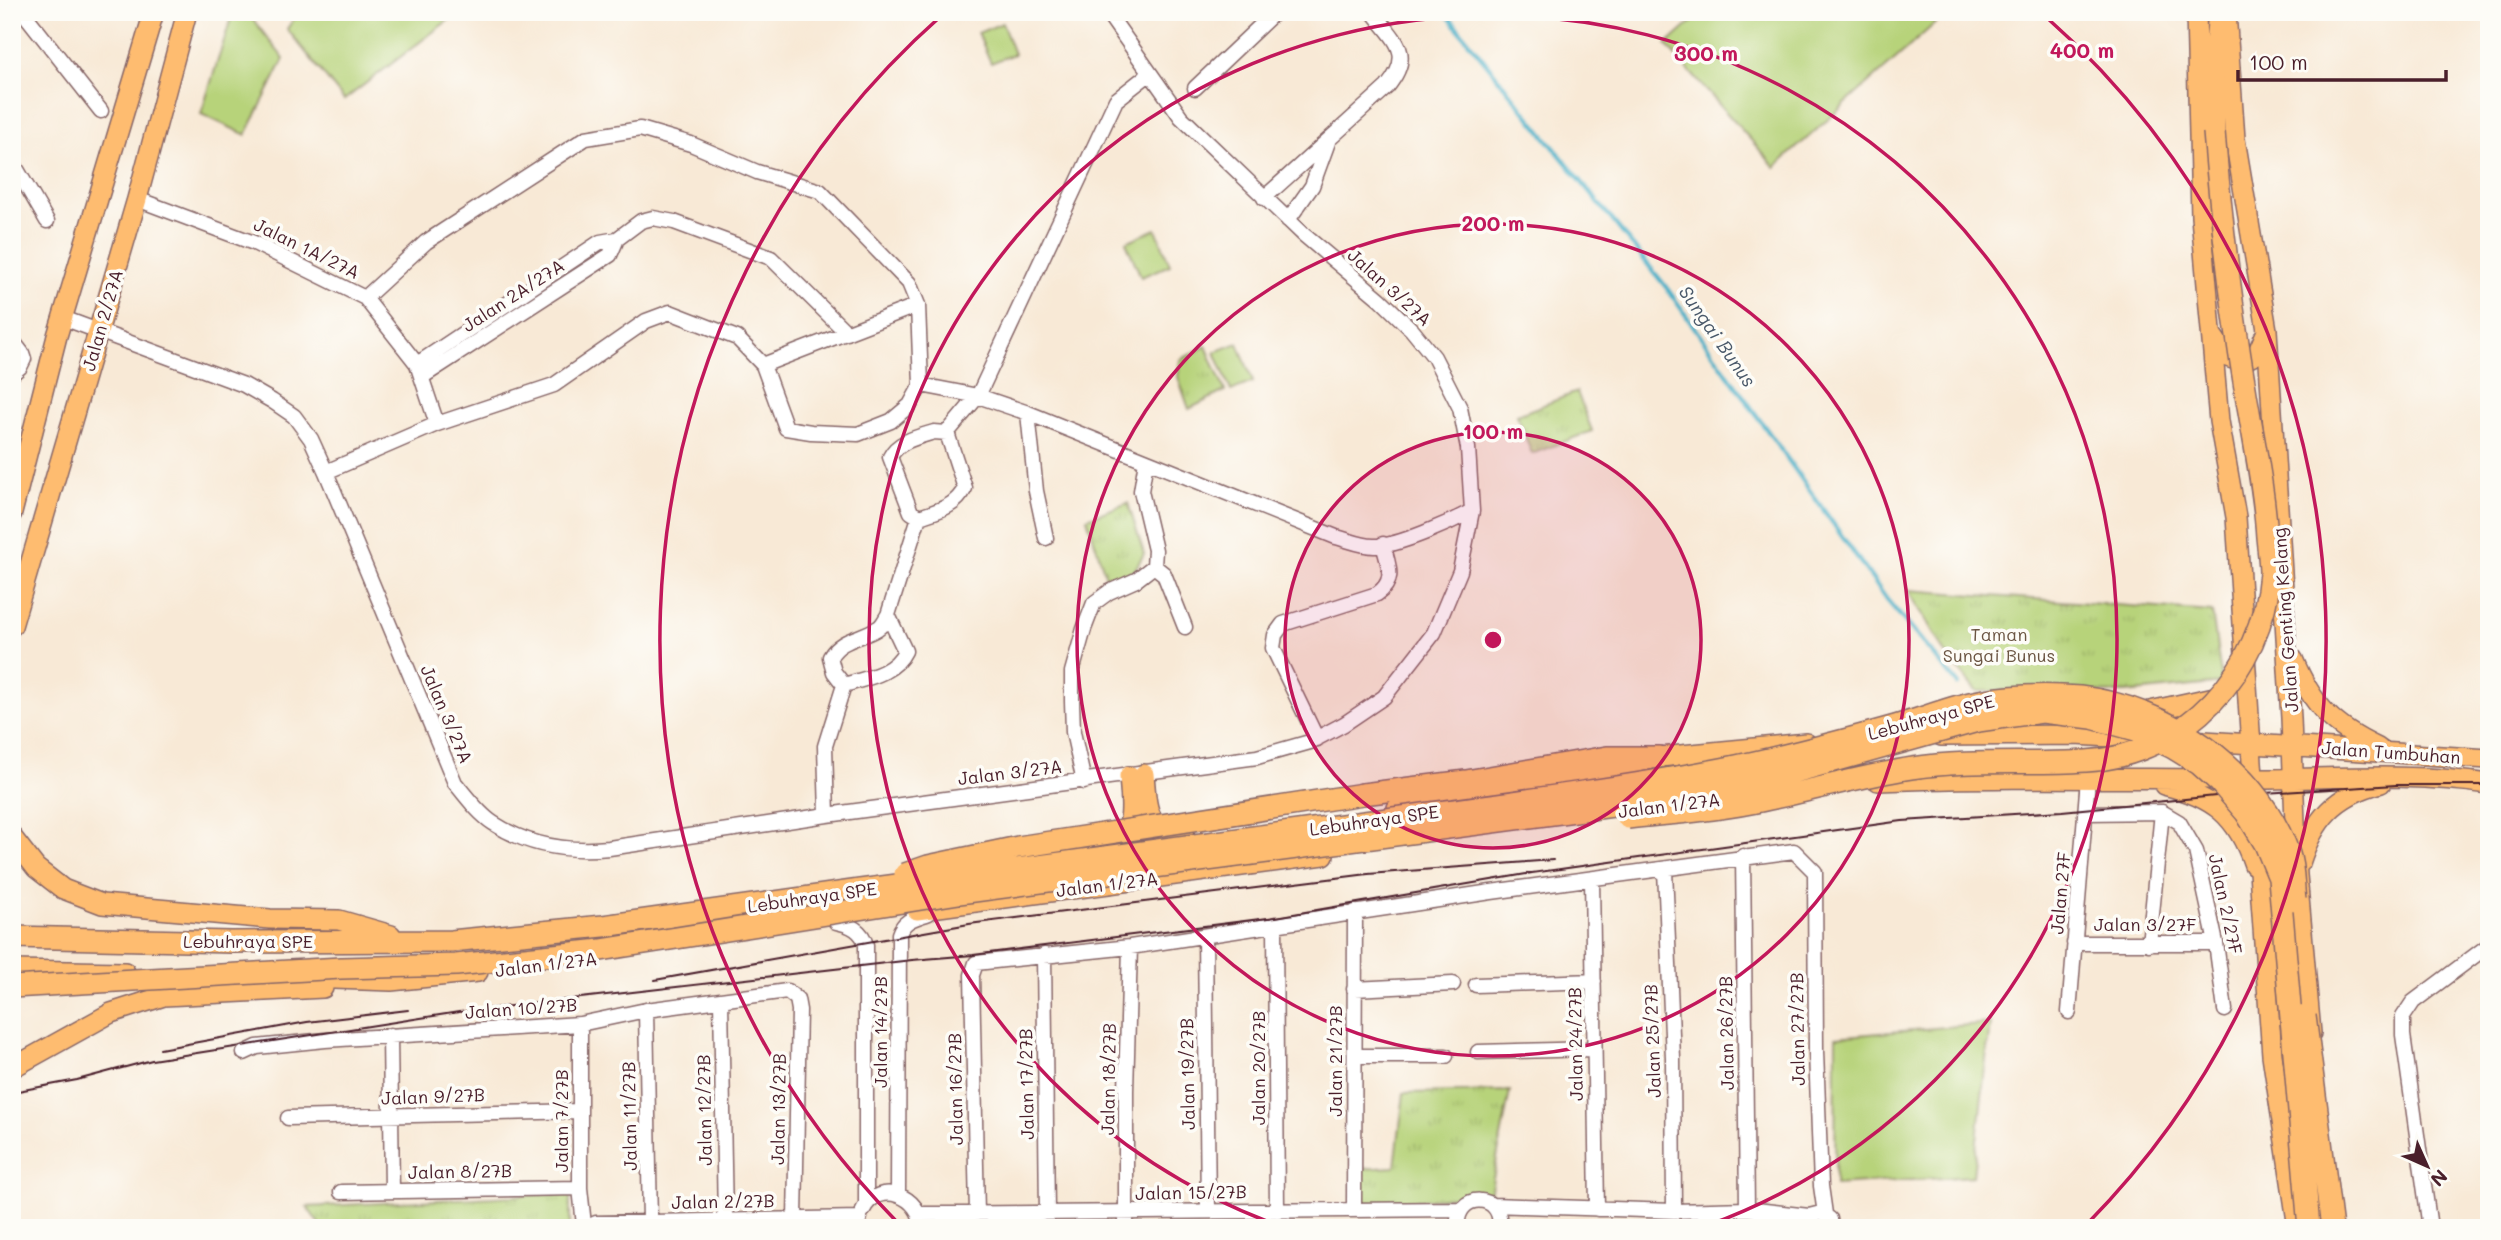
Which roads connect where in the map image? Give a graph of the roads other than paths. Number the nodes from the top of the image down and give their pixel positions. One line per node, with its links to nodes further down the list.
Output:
1 (23, 12): 12 (street)
2 (154, 12): 21 (main road)
3 (187, 12): 16 (main road, Jalan 2/27A)
4 (1107, 12): 10 (street, Jalan 3/27A)
5 (1275, 12): 11 (street)
6 (1373, 12): 13 (street)
7 (2196, 12): 25 (main road)
8 (2219, 12): 69 (highway, bridge)
9 (2226, 12): 22 (main road, Jalan Genting Kelang)
10 (1149, 74): 15 (street, Jalan 3/27A); 31 (street)
11 (1195, 88)
12 (102, 111)
13 (1329, 137): 15 (street); 18 (street)
14 (12, 161): 17 (street)
15 (1264, 198): 18 (street, Jalan 3/27A)
16 (137, 199): 19 (street, Jalan 1A/27A); 23 (main road, Jalan 2/27A)
17 (47, 220)
18 (1287, 220): 37 (street, Jalan 3/27A)
19 (365, 298): 20 (street); 28 (street, Jalan 1A/27A)
20 (918, 305): 24 (street); 30 (street)
21 (67, 320): 23 (street, Jalan 3/27A); 38 (main road)
22 (2267, 330): 25 (main road); 46 (main road, Jalan Genting Kelang)
23 (99, 331): 36 (street, Jalan 3/27A); 44 (main road, Jalan 2/27A)
24 (847, 333): 27 (street); 28 (street, Jalan 2A/27A)
25 (2211, 335): 47 (main road)
26 (12, 340): 29 (street)
27 (763, 365): 30 (street); 33 (street)
28 (419, 370): 33 (street, Jalan 1A/27A)
29 (12, 374)
30 (921, 385): 31 (street)
31 (978, 396): 32 (street); 34 (street)
32 (1028, 412): 35 (street); 40 (street)
33 (437, 424): 36 (street)
34 (947, 433): 39 (street); 39 (street)
35 (1146, 461): 41 (street); 42 (street)
36 (326, 472): 68 (street, Jalan 3/27A)
37 (1472, 511): 41 (street); 50 (street, Jalan 3/27A)
38 (12, 513)
39 (919, 517): 43 (street)
40 (1046, 538)
41 (1383, 544): 50 (street)
42 (1154, 566): 45 (street); 64 (street)
43 (888, 615): 48 (street); 48 (street)
44 (12, 626)
45 (1185, 627)
46 (2287, 645): 53 (main road, Jalan Genting Kelang); 54 (main road)
47 (2246, 674): 49 (main road); 52 (main road)
48 (844, 685): 68 (street)
49 (2075, 735): 51 (main road, Jalan 1/27A); 55 (main road, Jalan 1/27A)
50 (1317, 739): 57 (street, Jalan 3/27A)
51 (2199, 741): 52 (main road, Jalan 1/27A); 62 (main road)
52 (2251, 744): 53 (main road, Jalan 1/27A); 63 (main road)
53 (2292, 745): 54 (main road, Jalan Tumbuhan); 61 (main road, Jalan Genting Kelang)
54 (2393, 753): 56 (main road, Jalan Tumbuhan)
55 (1660, 757): 70 (main road, Jalan 1/27A); 78 (highway, bridge)
56 (2489, 759)
57 (1137, 775): 64 (street, Jalan 3/27A); 70 (main road); 72 (main road)
58 (2402, 777): 61 (main road, Jalan Tumbuhan); 65 (main road, Jalan Tumbuhan); 75 (main road)
59 (2088, 778): 60 (main road, Jalan 1/27A); 67 (street, Jalan 27F); 79 (main road, Jalan 1/27A)
60 (2129, 778): 62 (main road, Jalan 1/27A); 77 (main road)
61 (2294, 778): 63 (main road, Jalan 1/27A); 75 (main road, Jalan Genting Kelang)
62 (2202, 779): 63 (main road, Jalan 1/27A)
63 (2253, 779): 77 (main road)
64 (1084, 782): 68 (street, Jalan 3/27A)
65 (2489, 784)
66 (2162, 812): 67 (street); 87 (street, Jalan 2/27F); 88 (street)
67 (2086, 813): 86 (street, Jalan 27F)
68 (827, 815)
69 (1470, 826): 97 (highway, Lebuhraya SPE, bridge); 142 (highway, Lebuhraya SPE, bridge)
70 (1185, 836): 72 (main road, Jalan 1/27A)
71 (12, 837): 84 (main road)
72 (1108, 848): 84 (main road, Jalan 1/27A)
73 (1743, 856): 74 (street); 122 (street, Jalan 26/27B); 131 (street, Jalan 27/27B)
74 (1665, 870): 76 (street); 126 (street, Jalan 25/27B)
75 (2297, 874): 144 (main road, Jalan Genting Kelang)
76 (1592, 879): 80 (street); 94 (street, Jalan 24/27B)
77 (2259, 879): 141 (main road)
78 (860, 890): 83 (highway, Lebuhraya SPE); 143 (highway, Lebuhraya SPE, bridge)
79 (953, 905): 81 (main road, Jalan 1/27A); 118 (street, Jalan 14/27B)
80 (1355, 912): 82 (street); 98 (street, Jalan 21/27B)
81 (836, 922): 93 (main road, Jalan 1/27A); 130 (street, Jalan 14/27B)
82 (1275, 924): 85 (street); 123 (street, Jalan 20/27B)
83 (12, 935): 84 (main road, Jalan 1/27A)
84 (391, 935)
85 (1205, 936): 90 (street); 125 (street, Jalan 19/27B)
86 (2074, 943): 88 (street, Jalan 3/27F); 103 (street, Jalan 27F)
87 (2216, 943): 88 (street, Jalan 3/27F); 102 (street, Jalan 2/27F)
88 (2149, 944)
89 (2489, 945): 145 (street)
90 (1130, 947): 91 (street); 127 (street, Jalan 18/27B)
91 (1044, 955): 128 (street, Jalan 17/27B); 129 (street, Jalan 16/27B)
92 (12, 971): 93 (main road, Jalan 1/27A)
93 (391, 981): 111 (main road)
94 (1594, 981): 96 (street); 106 (street, Jalan 24/27B)
95 (1453, 984): 98 (street)
96 (1476, 985)
97 (12, 986)
98 (1354, 989): 109 (street, Jalan 21/27B)
99 (797, 999): 100 (street, Jalan 10/27B); 132 (street, Jalan 13/27B)
100 (721, 1000): 101 (street, Jalan 10/27B); 133 (street, Jalan 12/27B)
101 (646, 1010): 104 (street, Jalan 10/27B); 135 (street, Jalan 11/27B)
102 (2225, 1010)
103 (2069, 1012)
104 (580, 1024): 105 (street, Jalan 10/27B); 112 (street, Jalan 7/27B)
105 (390, 1035): 108 (street, Jalan 10/27B); 113 (street)
106 (1594, 1049): 107 (street); 121 (street, Jalan 24/27B)
107 (1478, 1052)
108 (244, 1053)
109 (1355, 1056): 110 (street); 124 (street, Jalan 21/27B)
110 (1446, 1056)
111 (12, 1068)
112 (580, 1111): 113 (street, Jalan 9/27B); 115 (street, Jalan 7/27B)
113 (392, 1117): 114 (street, Jalan 9/27B); 116 (street)
114 (288, 1118)
115 (580, 1188): 116 (street, Jalan 8/27B); 136 (street, Jalan 7/27B)
116 (392, 1191): 117 (street, Jalan 8/27B)
117 (341, 1192)
118 (898, 1194): 130 (street, Jalan 2/27B); 134 (street)
119 (1492, 1205): 120 (street, Jalan 15/27B); 121 (street); 139 (street)
120 (1462, 1209): 124 (street, Jalan 15/27B); 138 (street)
121 (1597, 1209): 126 (street)
122 (1747, 1209): 126 (street); 131 (street)
123 (1277, 1210): 124 (street, Jalan 15/27B); 125 (street, Jalan 15/27B)
124 (1354, 1210)
125 (1208, 1211): 127 (street, Jalan 15/27B)
126 (1674, 1211)
127 (1126, 1212): 128 (street, Jalan 15/27B); 137 (street, Jalan 18/27B)
128 (1046, 1213): 129 (street, Jalan 15/27B)
129 (977, 1214): 134 (street, Jalan 15/27B)
130 (862, 1217): 132 (street, Jalan 2/27B)
131 (1814, 1218): 140 (street, Jalan 27/27B)
132 (795, 1219): 133 (street, Jalan 2/27B)
133 (725, 1220): 135 (street, Jalan 2/27B)
134 (921, 1221)
135 (650, 1222): 136 (street, Jalan 2/27B)
136 (582, 1225)
137 (1126, 1228)
138 (1458, 1228)
139 (1499, 1228)
140 (1831, 1228)
141 (2298, 1228)
142 (2309, 1228)
143 (2332, 1228)
144 (2340, 1228)
145 (2430, 1228)

